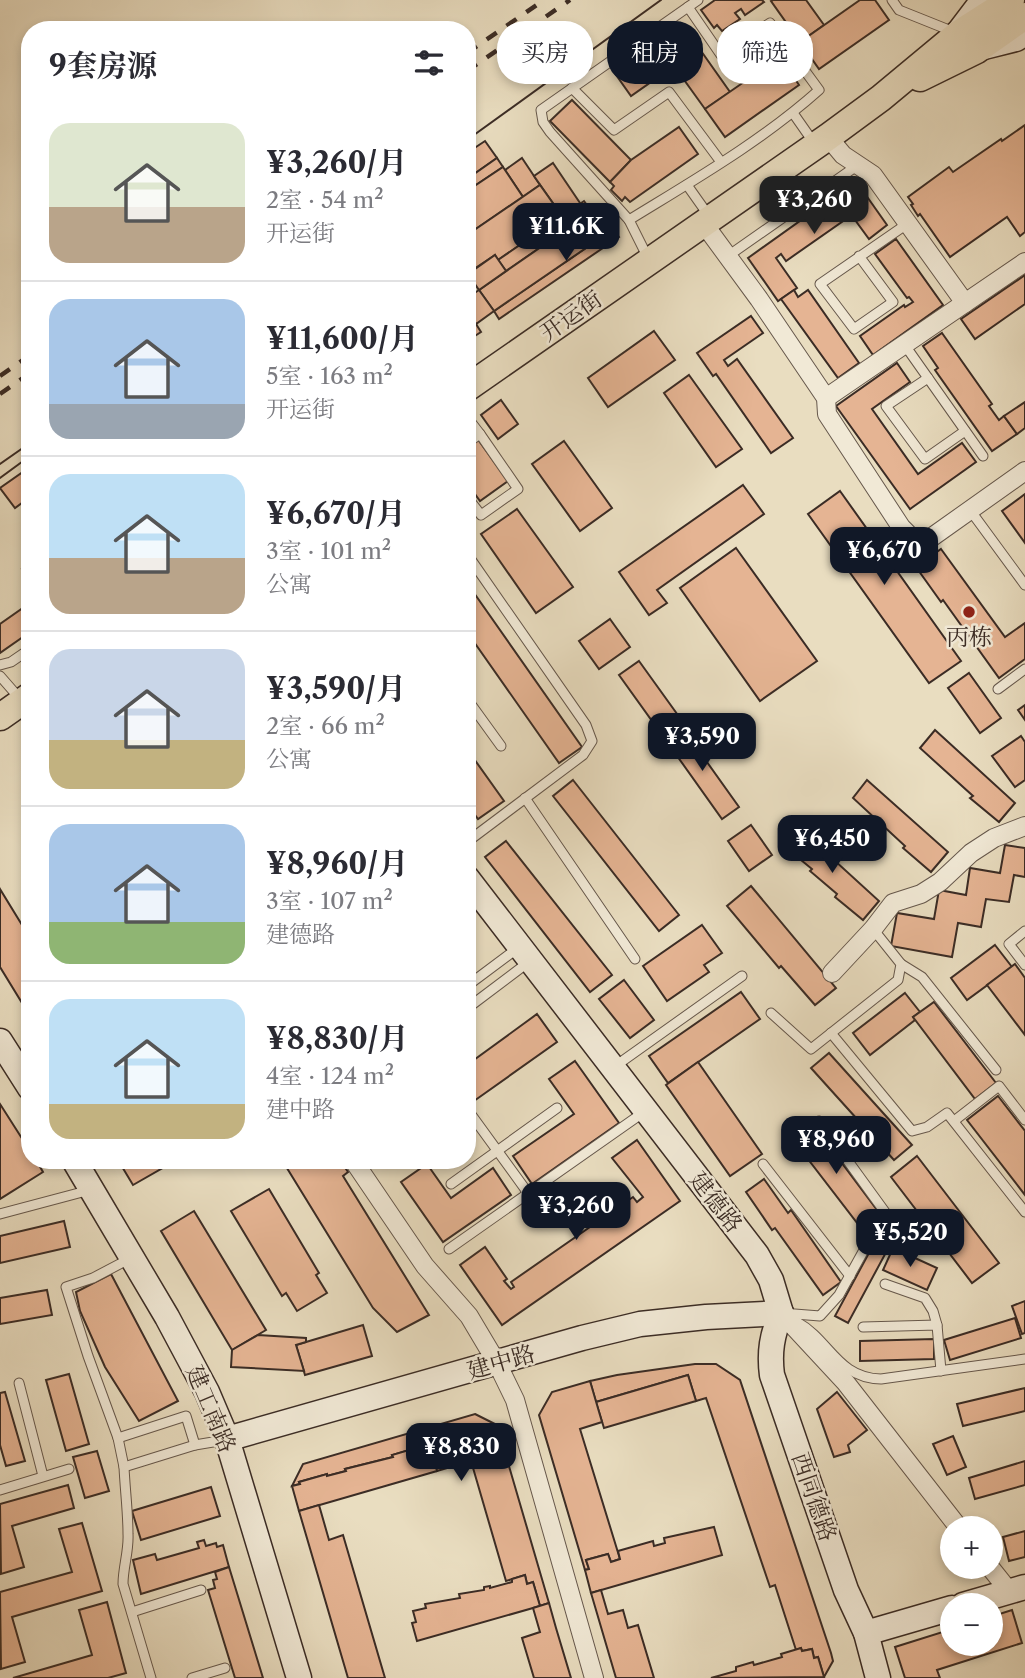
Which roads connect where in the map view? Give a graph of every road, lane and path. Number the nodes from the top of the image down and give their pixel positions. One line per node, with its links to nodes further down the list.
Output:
1 (698, 0): 5 (lane)
2 (892, 0): 8 (lane)
3 (983, 0): 8 (street)
4 (1011, 0): 8 (main road, 开运街)
5 (688, 7): 9 (lane); 10 (lane)
6 (1025, 16): 8 (main road, 开运街)
7 (1025, 33): 8 (street)
8 (967, 42): 11 (main road, 开运街)
9 (572, 88): 12 (lane); 15 (lane)
10 (793, 113): 11 (lane); 12 (lane)
11 (822, 142): 13 (street); 17 (main road, 开运街)
12 (721, 162): 14 (lane)
13 (858, 165): 16 (street); 18 (lane)
14 (687, 185): 15 (lane); 17 (lane)
15 (629, 220): 20 (lane)
16 (907, 223): 19 (lane); 22 (street)
17 (704, 224): 18 (street); 20 (main road, 开运街)
18 (727, 256): 26 (street)
19 (859, 256): 19 (lane)
20 (650, 262): 25 (main road, 开运街)
21 (1025, 262): 22 (street)
22 (965, 303): 23 (street)
23 (904, 344): 24 (lane); 26 (street)
24 (928, 378): 28 (lane); 28 (lane)
25 (476, 382)
26 (826, 398): 34 (street)
27 (476, 428): 29 (lane)
28 (965, 431): 31 (lane)
29 (480, 434): 30 (lane); 33 (lane)
30 (476, 437)
31 (983, 456)
32 (1025, 471): 34 (street)
33 (476, 509)
34 (970, 510): 36 (lane)
35 (476, 567): 47 (lane)
36 (1025, 585)
37 (21, 655): 38 (lane)
38 (0, 665)
39 (1025, 669): 41 (lane)
40 (0, 676): 42 (lane)
41 (998, 689)
42 (21, 697)
43 (21, 706): 45 (main road)
44 (476, 711): 46 (lane)
45 (0, 717)
46 (501, 746)
47 (525, 798): 49 (lane); 54 (lane)
48 (1025, 826): 51 (street)
49 (476, 835)
50 (476, 890): 53 (street, 建德路)
51 (873, 929): 55 (lane); 57 (street)
52 (1025, 930): 56 (lane)
53 (525, 954): 59 (lane); 60 (lane); 64 (street, 建德路)
54 (635, 960)
55 (901, 964): 62 (lane); 65 (lane)
56 (1025, 965)
57 (832, 973)
58 (743, 976): 64 (lane)
59 (476, 981)
60 (476, 1000)
61 (771, 1013): 62 (lane)
62 (831, 1033): 72 (lane)
63 (0, 1041): 66 (street)
64 (612, 1068): 68 (street, 建德路)
65 (996, 1070)
66 (21, 1074)
67 (557, 1108): 73 (lane)
68 (646, 1111): 81 (lane); 88 (street, 建德路)
69 (1025, 1120): 72 (lane)
70 (476, 1121): 73 (lane)
71 (819, 1121): 86 (lane)
72 (954, 1121): 82 (lane)
73 (498, 1151): 75 (lane); 81 (lane)
74 (763, 1164): 86 (lane)
75 (476, 1166)
76 (80, 1169): 80 (street, 建工南路)
77 (359, 1169): 92 (street)
78 (472, 1169): 79 (lane)
79 (451, 1184)
80 (92, 1189): 83 (lane); 85 (street, 建工南路)
81 (528, 1193): 84 (lane)
82 (1025, 1212)
83 (0, 1214)
84 (449, 1249)
85 (131, 1257): 95 (lane); 96 (street, 建工南路)
86 (850, 1276): 88 (lane)
87 (885, 1284): 89 (lane)
88 (781, 1313): 92 (street, 建中路); 93 (lane); 102 (street, 建德路); 108 (street, 西同德路)
89 (937, 1325): 90 (lane); 93 (lane)
90 (863, 1327)
91 (1025, 1359): 93 (lane)
92 (497, 1363): 96 (street, 建中路); 114 (street)
93 (941, 1371)
94 (19, 1383): 100 (lane)
95 (118, 1438): 97 (lane); 98 (lane)
96 (227, 1440): 97 (lane); 113 (street, 建工南路)
97 (195, 1445): 98 (lane)
98 (124, 1467): 107 (lane)
99 (69, 1469): 100 (lane)
100 (43, 1476): 101 (lane)
101 (0, 1489)
102 (950, 1516)
103 (1003, 1578): 104 (street)
104 (1017, 1589)
105 (201, 1590): 107 (lane)
106 (940, 1611): 108 (street)
107 (132, 1612): 111 (lane)
108 (866, 1633): 110 (street, 西同德路)
109 (225, 1668): 112 (lane)
110 (873, 1677)
111 (151, 1678)
112 (192, 1678)
113 (299, 1678)
114 (594, 1678)

